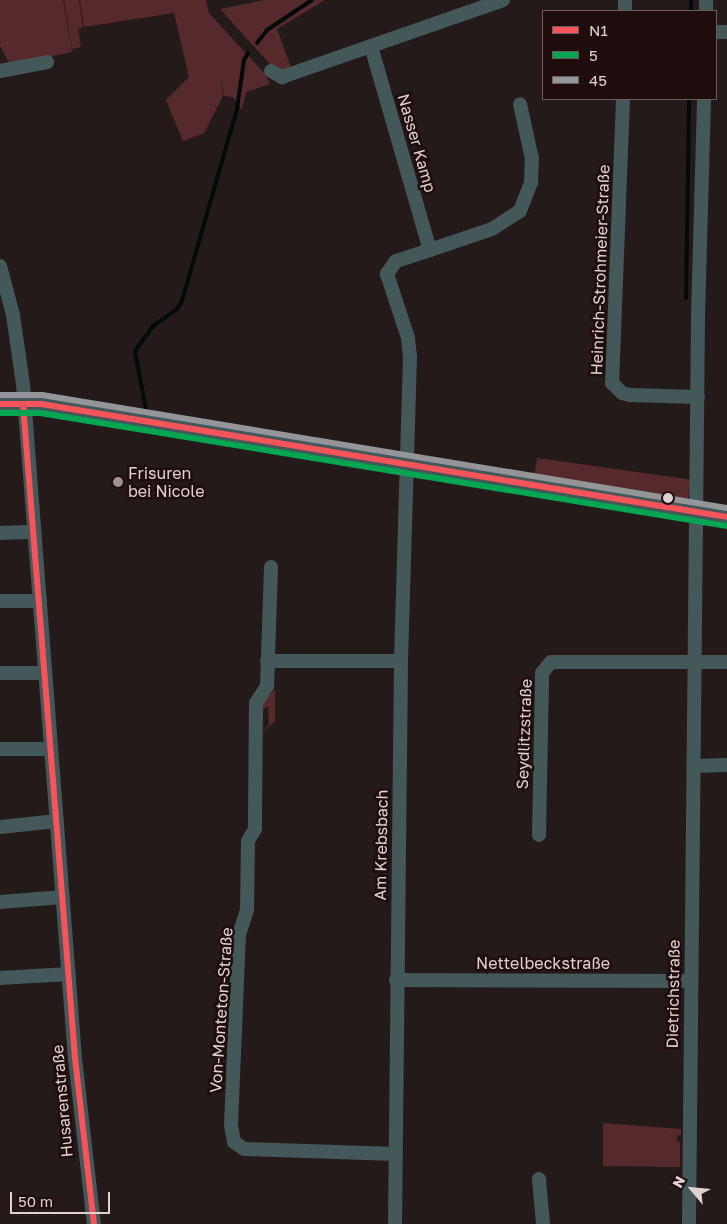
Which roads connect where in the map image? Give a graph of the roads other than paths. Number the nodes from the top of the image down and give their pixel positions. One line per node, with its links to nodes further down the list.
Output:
1 (503, 0): 2 (street)
2 (371, 46): 4 (street); 9 (street, Nasser Kamp)
3 (47, 62): 5 (street)
4 (271, 70)
5 (0, 71)
6 (623, 100): 11 (street, Heinrich-Strohmeier-Straße)
7 (704, 100): 11 (street, Dietrichstraße)
8 (520, 104): 9 (street)
9 (430, 250): 14 (street)
10 (0, 266): 13 (street, Husarenstraße)
11 (698, 397): 15 (street, Dietrichstraße)
12 (0, 404): 13 (street)
13 (23, 404): 14 (street); 17 (street, Husarenstraße)
14 (406, 466): 15 (street); 22 (street, Am Krebsbach)
15 (699, 512): 16 (street); 24 (street, Dietrichstraße)
16 (727, 517)
17 (34, 532): 18 (street); 21 (street, Husarenstraße)
18 (0, 533)
19 (271, 567): 23 (street, Von-Monteton-Straße)
20 (0, 601): 21 (street)
21 (40, 601): 27 (street, Husarenstraße)
22 (401, 660): 23 (street); 39 (street, Am Krebsbach)
23 (267, 661): 41 (street, Von-Monteton-Straße)
24 (695, 662): 25 (street); 31 (street, Dietrichstraße); 34 (street, Seydlitzstraße)
25 (727, 662)
26 (0, 673): 27 (street)
27 (45, 673): 29 (street, Husarenstraße)
28 (0, 749): 29 (street)
29 (50, 749): 32 (street, Husarenstraße)
30 (727, 765): 31 (street)
31 (695, 766): 40 (street, Dietrichstraße)
32 (57, 821): 33 (street); 35 (street, Husarenstraße)
33 (0, 827)
34 (539, 835)
35 (63, 898): 36 (street); 37 (street, Husarenstraße)
36 (0, 902)
37 (69, 974): 38 (street); 43 (street, Husarenstraße)
38 (0, 978)
39 (396, 980): 40 (street, Nettelbeckstraße); 41 (street, Am Krebsbach)
40 (691, 981): 46 (street, Dietrichstraße)
41 (396, 1154): 44 (street, Am Krebsbach)
42 (539, 1179): 45 (street)
43 (94, 1224)
44 (395, 1224)
45 (543, 1224)
46 (689, 1224)

